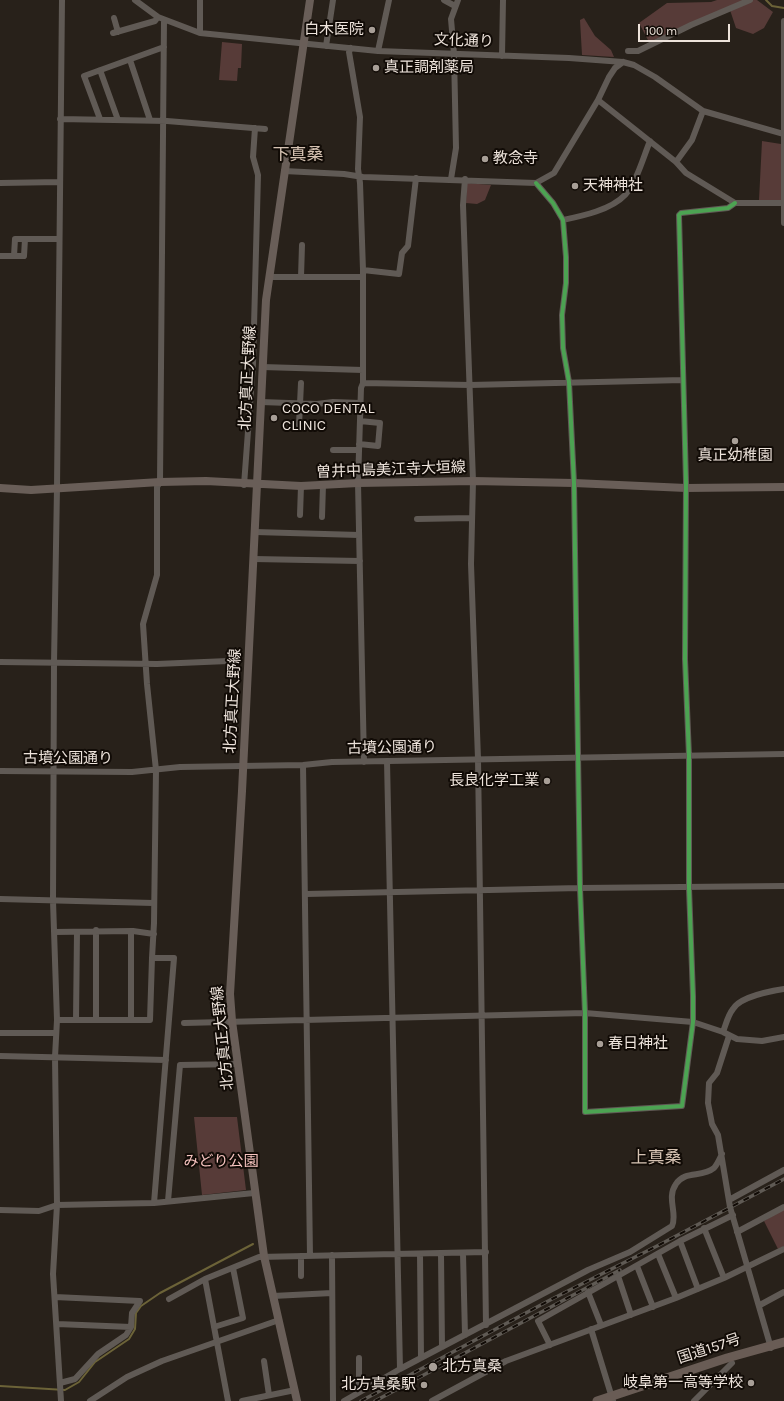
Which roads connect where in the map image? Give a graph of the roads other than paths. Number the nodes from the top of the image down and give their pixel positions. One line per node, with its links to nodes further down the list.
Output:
1 (62, 0): 28 (street)
2 (134, 0): 12 (street, 文化通り)
3 (200, 0): 14 (street)
4 (310, 0): 15 (main road, 北方真正大野線)
5 (333, 0): 16 (street)
6 (389, 0): 19 (street)
7 (444, 0): 10 (street)
8 (502, 0): 22 (street)
9 (750, 0): 20 (street)
10 (457, 3): 21 (street)
11 (114, 18): 12 (street)
12 (161, 18): 14 (street, 文化通り); 17 (street)
13 (784, 21): 35 (street)
14 (200, 33): 15 (street, 文化通り)
15 (304, 44): 16 (street, 文化通り); 38 (main road, 北方真正大野線)
16 (326, 46): 18 (street, 文化通り)
17 (164, 47): 23 (street); 32 (street)
18 (351, 48): 19 (street, 文化通り); 39 (street)
19 (378, 51): 21 (street, 文化通り)
20 (628, 51)
21 (454, 54): 22 (street, 文化通り); 41 (street)
22 (502, 56): 24 (street, 文化通り)
23 (130, 60): 25 (street); 31 (street)
24 (623, 62): 26 (street); 27 (street, 文化通り)
25 (100, 70): 29 (street); 30 (street)
26 (598, 100): 36 (street); 45 (street)
27 (703, 111): 35 (street, 文化通り); 37 (street)
28 (60, 119): 29 (street); 43 (street)
29 (100, 119): 30 (street)
30 (118, 120): 31 (street)
31 (150, 120): 32 (street)
32 (163, 121): 33 (street); 73 (street)
33 (255, 128): 34 (street); 76 (street)
34 (265, 129)
35 (784, 134): 47 (street)
36 (650, 141): 37 (street); 48 (street)
37 (676, 162): 46 (street)
38 (284, 171): 39 (street); 56 (main road, 北方真正大野線)
39 (359, 175): 40 (street); 55 (street)
40 (416, 178): 41 (street); 55 (street)
41 (451, 179): 42 (street)
42 (464, 180): 45 (street); 64 (street)
43 (60, 182): 44 (street); 51 (street)
44 (0, 183)
45 (536, 183): 48 (street)
46 (735, 203): 47 (street); 60 (street)
47 (784, 203): 49 (street)
48 (563, 220): 61 (street)
49 (784, 223)
50 (25, 239): 51 (street); 54 (street); 54 (street)
51 (59, 239): 82 (street)
52 (302, 245): 57 (street)
53 (0, 256): 54 (street)
54 (14, 256)
55 (363, 274): 57 (street); 59 (street)
56 (269, 277): 57 (street); 58 (main road, 北方真正大野線)
57 (301, 277)
58 (262, 367): 59 (street); 65 (main road, 北方真正大野線)
59 (363, 370): 63 (street)
60 (683, 380): 61 (street); 83 (street)
61 (569, 382): 64 (street); 75 (street)
62 (301, 383): 67 (street)
63 (362, 383): 64 (street); 66 (street)
64 (470, 385): 72 (street)
65 (261, 402): 67 (street); 77 (main road, 北方真正大野線)
66 (360, 403): 67 (street); 68 (street)
67 (300, 404): 69 (street)
68 (360, 421): 70 (street); 70 (street)
69 (299, 425)
70 (359, 447): 71 (street); 74 (street)
71 (333, 450)
72 (473, 481): 74 (main road, 曽井中島美江寺大垣線); 75 (main road, 曽井中島美江寺大垣線); 86 (street)
73 (160, 482): 76 (main road, 曽井中島美江寺大垣線); 82 (main road, 曽井中島美江寺大垣線); 95 (street)
74 (358, 483): 78 (main road, 曽井中島美江寺大垣線); 89 (street)
75 (574, 483): 83 (main road, 曽井中島美江寺大垣線); 98 (street)
76 (244, 484): 77 (main road, 曽井中島美江寺大垣線)
77 (258, 485): 79 (main road, 曽井中島美江寺大垣線); 88 (main road, 北方真正大野線)
78 (323, 485): 79 (main road, 曽井中島美江寺大垣線); 85 (street)
79 (301, 486): 84 (street)
80 (784, 486): 83 (main road, 曽井中島美江寺大垣線)
81 (0, 488): 82 (main road, 曽井中島美江寺大垣線)
82 (57, 488): 94 (street)
83 (686, 488): 97 (street)
84 (300, 515)
85 (322, 518)
86 (472, 518): 87 (street); 99 (street)
87 (417, 520)
88 (255, 532): 89 (street); 90 (main road, 北方真正大野線)
89 (359, 535): 91 (street)
90 (254, 559): 91 (street); 103 (main road, 北方真正大野線)
91 (360, 561): 101 (street)
92 (228, 661): 95 (street)
93 (0, 662): 94 (street)
94 (54, 663): 95 (street); 106 (street)
95 (145, 664): 104 (street)
96 (784, 754): 97 (street, 古墳公園通り)
97 (689, 756): 98 (street, 古墳公園通り); 109 (street)
98 (579, 758): 99 (street, 古墳公園通り); 108 (street)
99 (478, 759): 100 (street, 古墳公園通り); 110 (street)
100 (387, 761): 101 (street, 古墳公園通り); 111 (street)
101 (364, 762): 102 (street, 古墳公園通り)
102 (303, 765): 103 (street, 古墳公園通り); 112 (street)
103 (244, 766): 104 (street, 古墳公園通り); 131 (main road, 北方真正大野線)
104 (156, 770): 106 (street, 古墳公園通り); 115 (street)
105 (0, 771): 106 (street, 古墳公園通り)
106 (54, 772): 114 (street)
107 (784, 886): 109 (street)
108 (580, 888): 109 (street); 110 (street); 123 (street)
109 (689, 888): 132 (street)
110 (480, 892): 111 (street); 124 (street)
111 (391, 893): 112 (street); 125 (street)
112 (306, 894): 130 (street)
113 (0, 899): 114 (street)
114 (53, 901): 115 (street); 118 (street)
115 (153, 903): 120 (street)
116 (96, 930): 117 (street); 119 (street); 128 (street)
117 (131, 931): 120 (street); 129 (street)
118 (54, 932): 119 (street); 126 (street)
119 (77, 932): 127 (street)
120 (154, 934): 121 (street)
121 (152, 958): 129 (street); 141 (street)
122 (784, 989): 134 (street)
123 (585, 1014): 124 (street); 132 (street); 132 (street)
124 (482, 1017): 125 (street); 157 (street)
125 (393, 1018): 130 (street); 158 (street)
126 (57, 1020): 127 (street); 136 (street)
127 (76, 1020): 128 (street)
128 (96, 1020): 129 (street)
129 (131, 1020)
130 (306, 1020): 131 (street); 166 (street)
131 (232, 1021): 133 (street); 142 (main road, 北方真正大野線)
132 (692, 1022): 134 (street)
133 (184, 1023)
134 (723, 1032): 137 (street)
135 (0, 1033): 136 (street)
136 (56, 1033): 140 (street)
137 (729, 1036): 138 (street); 143 (street)
138 (784, 1037)
139 (0, 1056): 140 (street)
140 (55, 1056): 141 (street); 149 (street)
141 (166, 1060): 148 (street)
142 (238, 1064): 145 (main road, 北方真正大野線); 147 (street)
143 (722, 1154): 146 (street); 187 (street)
144 (784, 1170): 146 (street)
145 (254, 1193): 147 (street); 164 (main road, 北方真正大野線)
146 (729, 1200): 152 (street)
147 (168, 1201): 148 (street)
148 (154, 1203): 149 (street)
149 (57, 1205): 151 (street); 179 (street)
150 (784, 1207): 154 (street)
151 (0, 1210)
152 (733, 1214): 153 (street); 154 (street)
153 (704, 1228): 155 (street); 172 (street)
154 (737, 1232): 169 (street)
155 (680, 1241): 162 (street); 174 (street)
156 (784, 1249): 169 (street)
157 (486, 1252): 161 (street); 187 (street)
158 (396, 1254): 159 (street); 163 (street); 203 (street)
159 (420, 1254): 160 (street); 200 (street)
160 (441, 1254): 161 (street); 196 (street)
161 (463, 1254): 192 (street)
162 (658, 1254): 167 (street); 180 (street)
163 (332, 1255): 166 (street); 177 (street)
164 (264, 1256): 165 (street); 168 (street); 178 (main road, 北方真正大野線)
165 (301, 1256): 166 (street); 170 (street)
166 (310, 1256)
167 (637, 1266): 171 (street); 183 (street)
168 (233, 1268): 173 (street); 190 (street)
169 (748, 1268): 172 (street); 182 (street)
170 (301, 1276)
171 (618, 1276): 175 (street); 184 (street)
172 (724, 1278): 174 (street)
173 (205, 1279): 181 (street); 190 (street)
174 (698, 1289): 180 (street)
175 (588, 1292): 188 (street); 195 (street)
176 (784, 1292): 182 (street)
177 (332, 1293): 178 (street); 214 (street)
178 (273, 1296): 185 (main road, 北方真正大野線)
179 (55, 1297): 186 (street); 189 (street)
180 (676, 1298): 183 (street)
181 (169, 1299)
182 (760, 1305): 197 (street)
183 (653, 1307): 184 (street)
184 (631, 1315): 188 (street)
185 (279, 1320): 193 (street); 205 (main road, 北方真正大野線)
186 (57, 1324): 189 (street); 204 (street)
187 (486, 1325): 192 (street)
188 (601, 1325): 191 (street)
189 (131, 1326): 204 (street)
190 (214, 1327): 193 (street)
191 (591, 1329): 195 (street); 208 (street)
192 (465, 1335): 196 (street)
193 (217, 1342): 210 (street); 211 (street)
194 (784, 1342): 197 (highway, 国道157号)
195 (550, 1345): 216 (street)
196 (442, 1347): 200 (street)
197 (771, 1347): 198 (highway, 国道157号); 202 (highway, 国道157号); 208 (highway, 国道157号)
198 (784, 1347)
199 (359, 1358): 206 (street)
200 (421, 1358): 203 (street)
201 (264, 1361): 207 (street)
202 (732, 1363): 208 (highway, 国道157号); 218 (street)
203 (400, 1369): 206 (street)
204 (60, 1383): 209 (street)
205 (295, 1390): 207 (street); 213 (main road, 北方真正大野線)
206 (360, 1392): 215 (street)
207 (269, 1395): 212 (street)
208 (613, 1400): 217 (highway, 国道157号)
209 (61, 1401)
210 (90, 1401)
211 (228, 1401)
212 (242, 1401)
213 (297, 1401)
214 (333, 1401)
215 (344, 1401)
216 (432, 1401)
217 (598, 1401)
218 (694, 1401)

